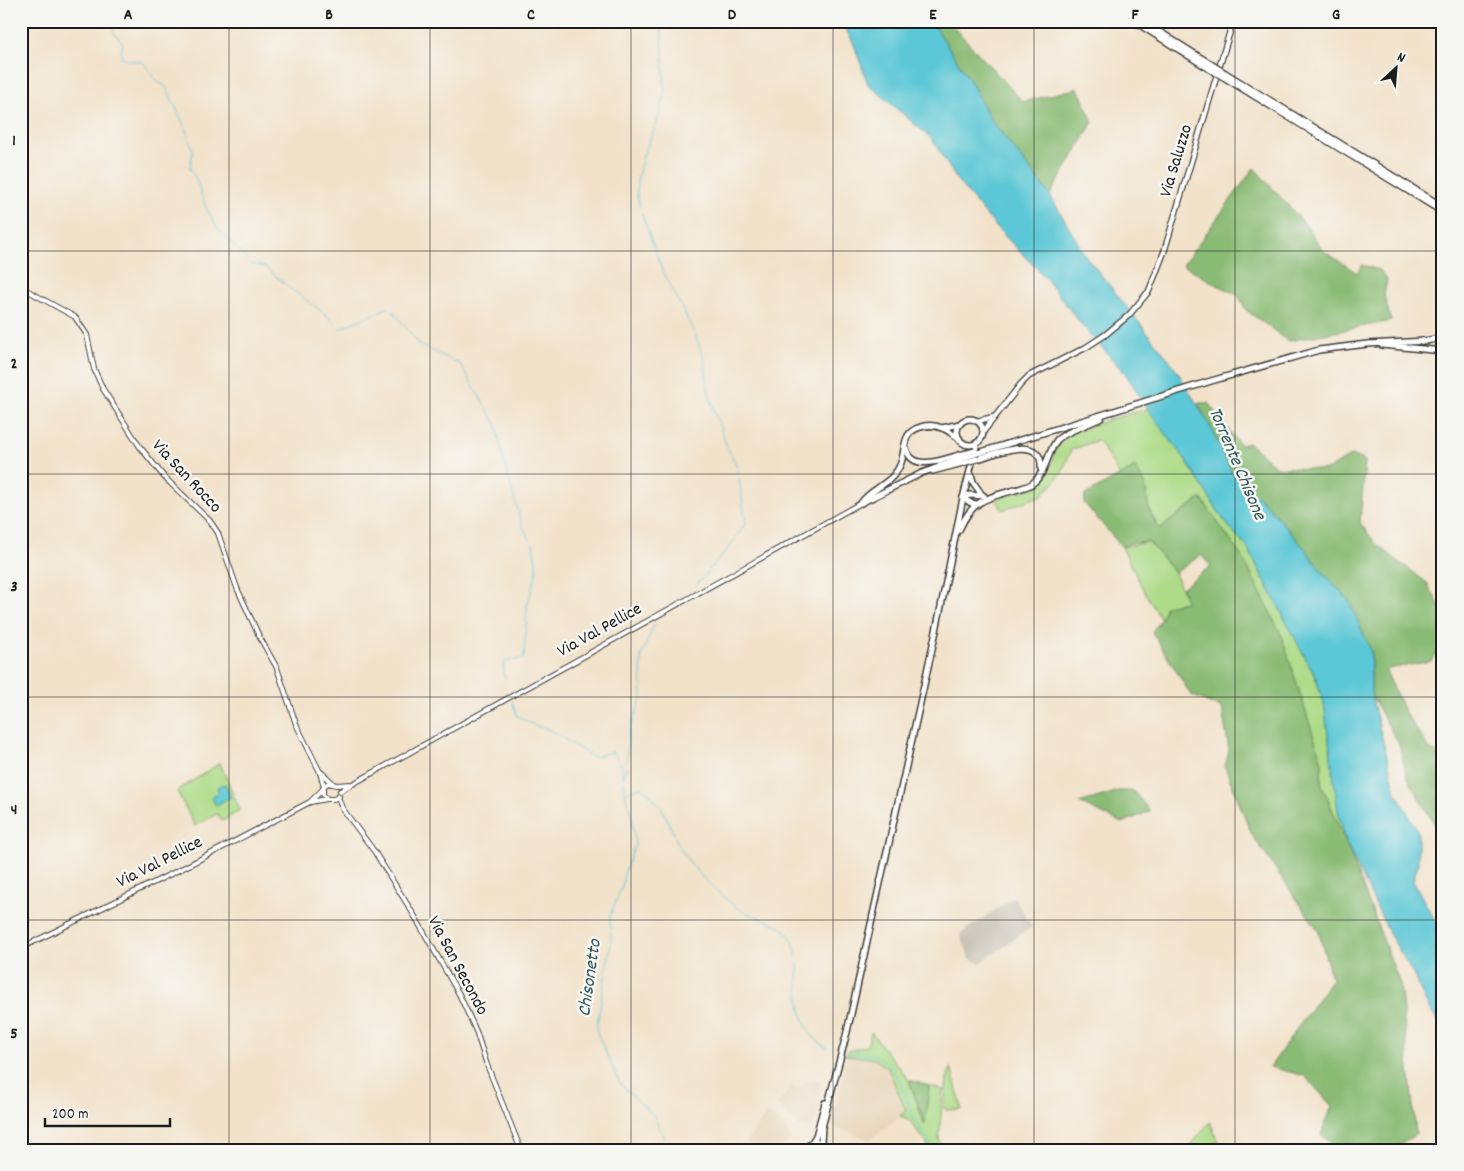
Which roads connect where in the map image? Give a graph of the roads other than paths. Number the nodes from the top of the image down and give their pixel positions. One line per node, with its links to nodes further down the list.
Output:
1 (1134, 21): 4 (highway)
2 (1142, 21): 4 (highway)
3 (1233, 21): 14 (main road, Via Saluzzo)
4 (1211, 67): 5 (highway, bridge)
5 (1301, 123): 6 (highway); 7 (highway)
6 (1443, 207)
7 (1443, 212)
8 (21, 287): 33 (street, Via San Rocco)
9 (1443, 340): 10 (highway)
10 (1422, 341): 11 (main road)
11 (1367, 344): 12 (main road); 13 (main road)
12 (1443, 351)
13 (1112, 412): 23 (main road); 26 (main road)
14 (994, 417): 15 (main road); 18 (main road, Via Saluzzo)
15 (977, 421): 16 (main road); 18 (main road)
16 (961, 424): 17 (main road); 19 (main road)
17 (942, 428): 19 (main road); 22 (main road)
18 (983, 432): 20 (main road)
19 (959, 438): 21 (main road)
20 (977, 443): 21 (main road); 23 (main road)
21 (965, 444): 23 (main road)
22 (905, 445): 24 (main road); 30 (main road)
23 (977, 455): 24 (main road, bridge); 25 (main road); 26 (main road)
24 (963, 459): 30 (main road)
25 (971, 472): 27 (main road); 28 (main road)
26 (1041, 474): 29 (main road)
27 (982, 495): 28 (main road); 29 (main road)
28 (963, 498): 31 (main road); 32 (main road)
29 (988, 498): 31 (main road)
30 (861, 503): 35 (street, Via Val Pellice)
31 (976, 504): 32 (main road)
32 (952, 554): 44 (main road)
33 (319, 770): 34 (street, Via San Rocco); 37 (street, Via San Rocco)
34 (332, 782): 36 (street); 37 (street)
35 (353, 783): 36 (street); 38 (street, Via Val Pellice)
36 (337, 785): 38 (street)
37 (323, 788): 40 (street); 41 (street)
38 (340, 791): 39 (street)
39 (338, 797): 40 (street); 42 (street)
40 (329, 799): 41 (street); 42 (street)
41 (310, 802): 43 (street, Via Val Pellice)
42 (342, 808): 47 (street, Via San Secondo)
43 (21, 948)
44 (850, 1016): 45 (main road); 46 (main road)
45 (812, 1142): 46 (main road); 48 (main road)
46 (821, 1142): 49 (main road)
47 (521, 1150)
48 (807, 1150)
49 (826, 1150)

